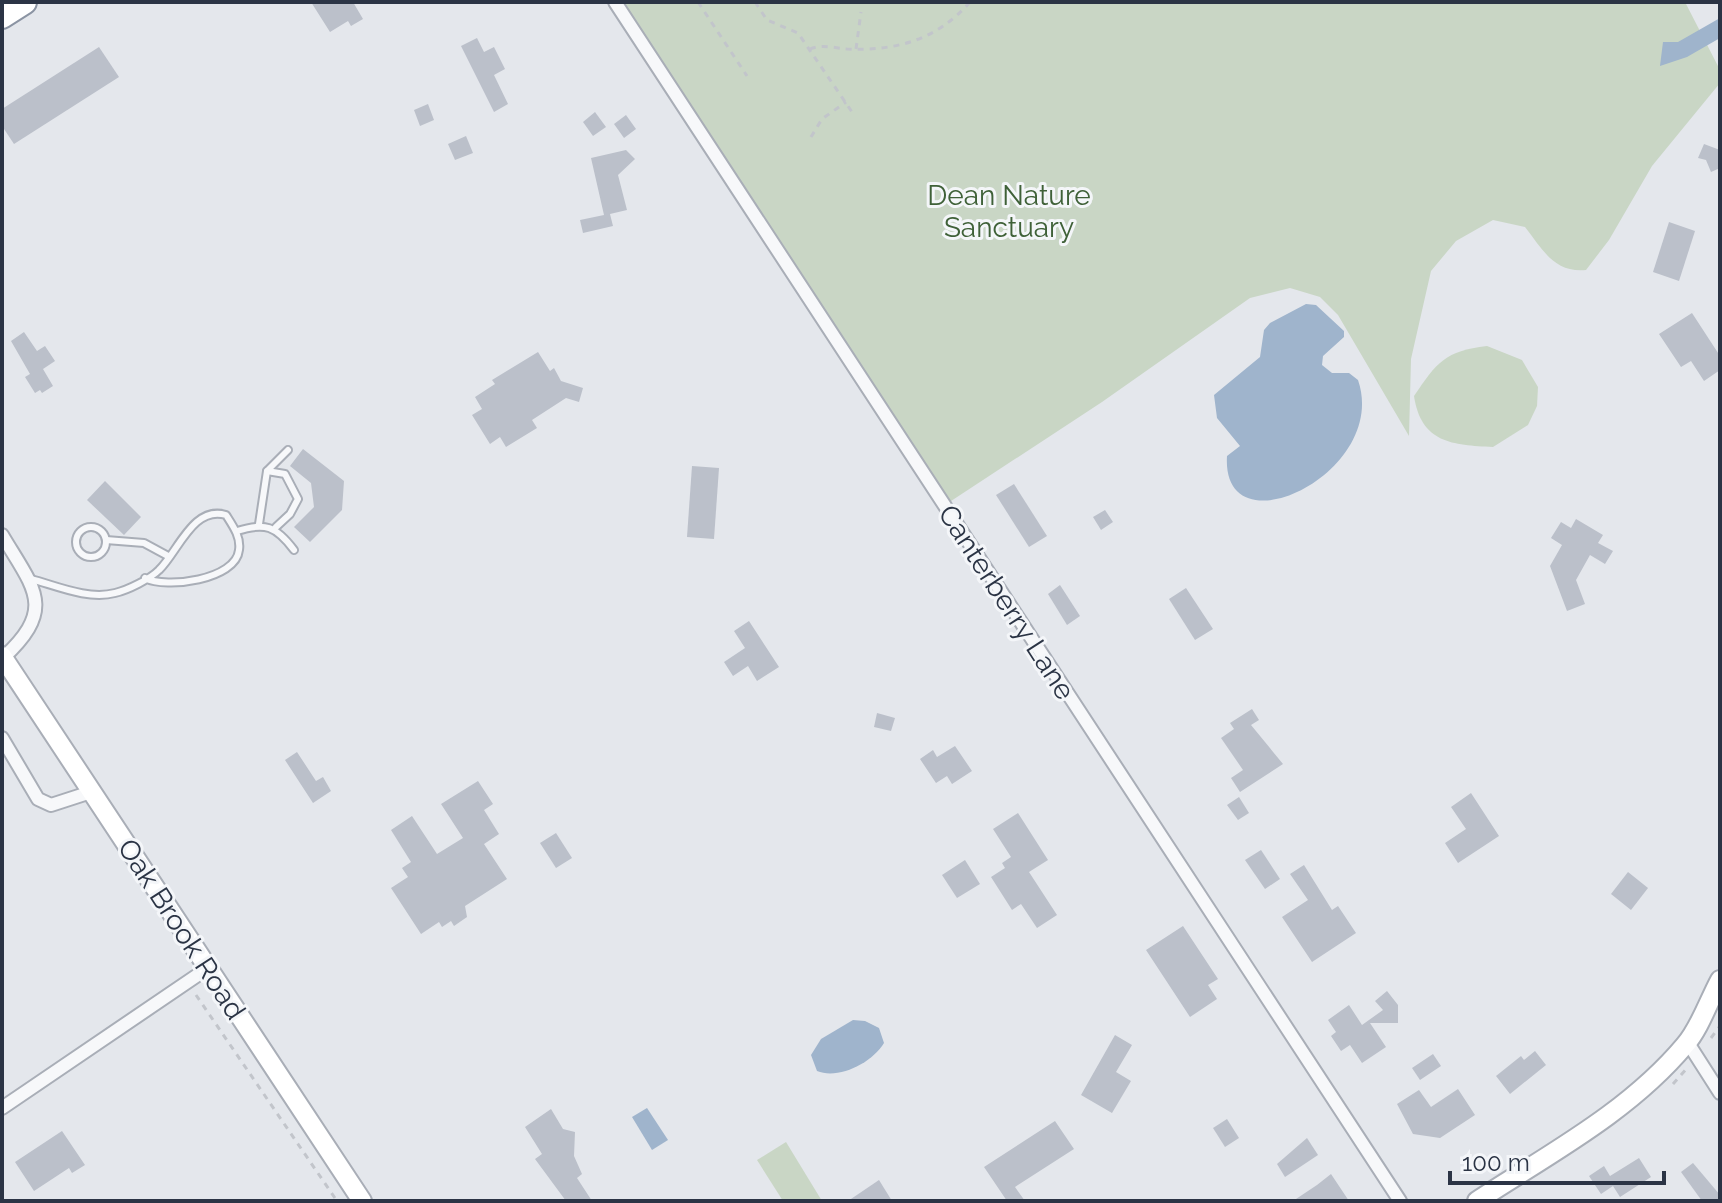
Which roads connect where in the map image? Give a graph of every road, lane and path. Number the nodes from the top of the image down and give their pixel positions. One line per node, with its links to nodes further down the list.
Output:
1 (24, 2): 7 (highway)
2 (615, 2): 36 (street, Canterberry Lane)
3 (698, 2): 10 (path)
4 (755, 2): 8 (path)
5 (970, 2): 9 (path)
6 (861, 12): 9 (path)
7 (2, 16)
8 (810, 49): 9 (path); 11 (path)
9 (856, 49)
10 (747, 76)
11 (846, 102): 12 (path); 13 (path)
12 (852, 112)
13 (811, 137)
14 (288, 450): 15 (lane)
15 (267, 471): 16 (lane); 17 (lane)
16 (259, 524): 17 (lane); 18 (lane)
17 (276, 527): 21 (lane)
18 (237, 531): 22 (lane); 24 (lane)
19 (2, 535): 23 (street)
20 (106, 540): 20 (lane); 22 (lane)
21 (294, 550)
22 (168, 556): 24 (lane)
23 (27, 578): 24 (lane); 25 (street)
24 (145, 578)
25 (2, 657): 27 (main road, Oak Brook Road)
26 (2, 738): 27 (street)
27 (91, 792): 28 (main road, Oak Brook Road)
28 (208, 968): 33 (street); 35 (main road, Oak Brook Road)
29 (1720, 980): 31 (main road)
30 (196, 995): 34 (path)
31 (1688, 1043): 32 (street); 37 (main road)
32 (1720, 1093)
33 (2, 1108)
34 (337, 1201)
35 (362, 1201)
36 (1400, 1201)
37 (1477, 1201)

